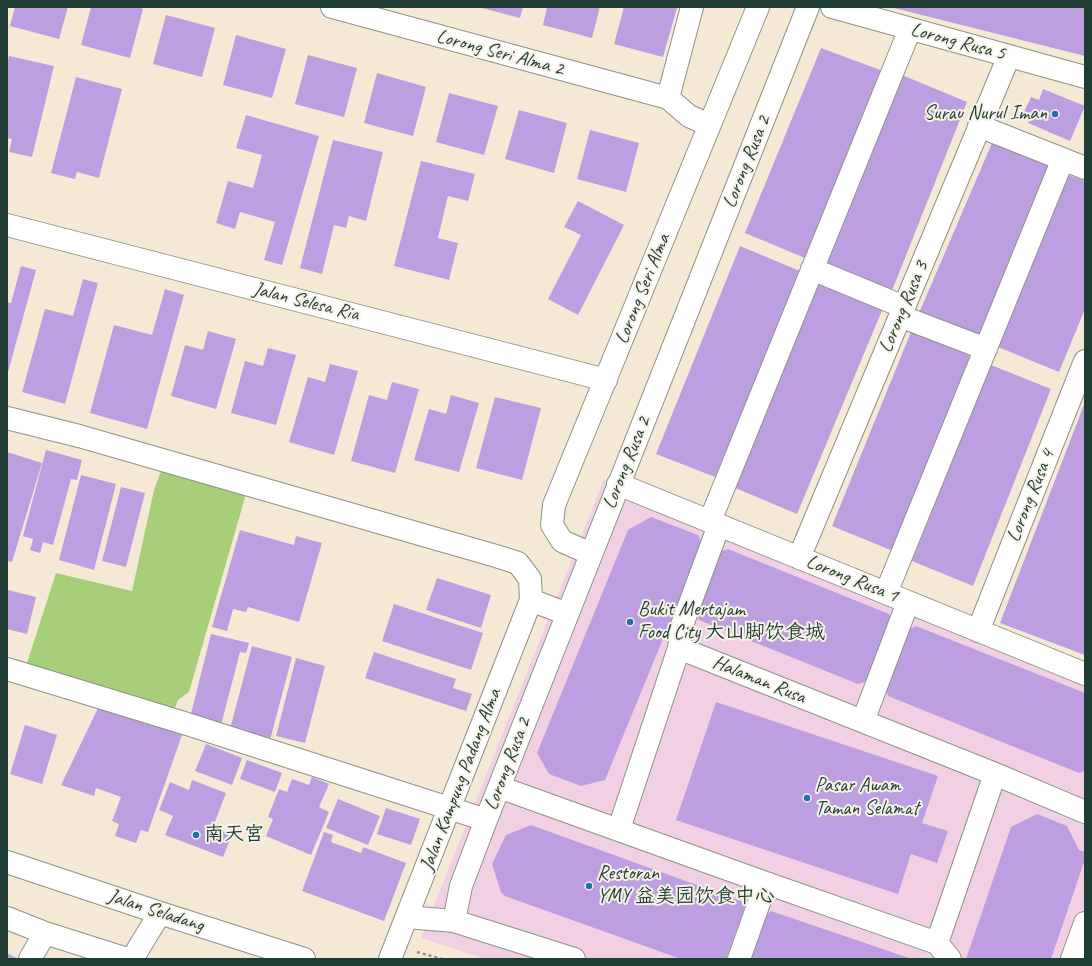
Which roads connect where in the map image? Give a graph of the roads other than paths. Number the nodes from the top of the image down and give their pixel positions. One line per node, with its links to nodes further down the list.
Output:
1 (332, 7): 9 (street, Lorong Seri Alma 2)
2 (692, 7): 9 (street)
3 (758, 7): 10 (street, Lorong Seri Alma)
4 (808, 7): 21 (street, Lorong Rusa 2)
5 (832, 7): 6 (street, Lorong Rusa 5)
6 (910, 29): 7 (street, Lorong Rusa 5); 15 (street)
7 (1009, 56): 8 (street, Lorong Rusa 5); 11 (street, Lorong Rusa 3)
8 (1085, 77)
9 (668, 98): 10 (street)
10 (709, 125): 19 (street, Lorong Seri Alma)
11 (980, 126): 12 (street); 16 (street, Lorong Rusa 3)
12 (1063, 160): 13 (street); 17 (street)
13 (1085, 168)
14 (7, 225): 19 (street, Jalan Selesa Ria)
15 (812, 270): 16 (street); 22 (street)
16 (902, 311): 17 (street); 24 (street, Lorong Rusa 3)
17 (986, 349): 25 (street)
18 (1085, 361): 29 (street, Lorong Rusa 4)
19 (606, 380): 23 (street, Lorong Seri Alma)
20 (7, 418): 26 (street)
21 (618, 484): 22 (street, Lorong Rusa 1); 23 (street, Lorong Rusa 2)
22 (714, 523): 24 (street, Lorong Rusa 1); 30 (street)
23 (591, 554): 28 (street, Lorong Rusa 2)
24 (799, 558): 25 (street, Lorong Rusa 1)
25 (886, 593): 27 (street, Lorong Rusa 1)
26 (531, 600): 28 (street); 36 (street, Jalan Kampung Padang Alma)
27 (908, 602): 29 (street, Lorong Rusa 1); 33 (street)
28 (567, 614): 35 (street, Lorong Rusa 2)
29 (978, 631): 32 (street, Lorong Rusa 1)
30 (679, 648): 33 (street, Halaman Rusa); 39 (street)
31 (7, 669): 36 (street)
32 (1085, 674)
33 (863, 721): 34 (street, Halaman Rusa)
34 (995, 774): 37 (street, Halaman Rusa); 48 (street)
35 (499, 787): 38 (street, Lorong Rusa 2); 39 (street)
36 (449, 807): 38 (street); 43 (street, Jalan Kampung Padang Alma)
37 (1085, 812)
38 (486, 820): 45 (street, Lorong Rusa 2)
39 (619, 829): 41 (street)
40 (7, 862): 42 (street, Jalan Seladang)
41 (766, 883): 48 (street); 55 (street)
42 (160, 913): 51 (street); 52 (street, Jalan Seladang)
43 (407, 917): 45 (street); 53 (street, Jalan Kampung Padang Alma)
44 (7, 918): 47 (street)
45 (454, 921): 54 (street)
46 (1085, 923): 56 (street)
47 (45, 933): 49 (street); 50 (street)
48 (944, 951)
49 (30, 959)
50 (127, 959)
51 (132, 959)
52 (304, 959)
53 (390, 959)
54 (574, 959)
55 (739, 959)
56 (1072, 959)

